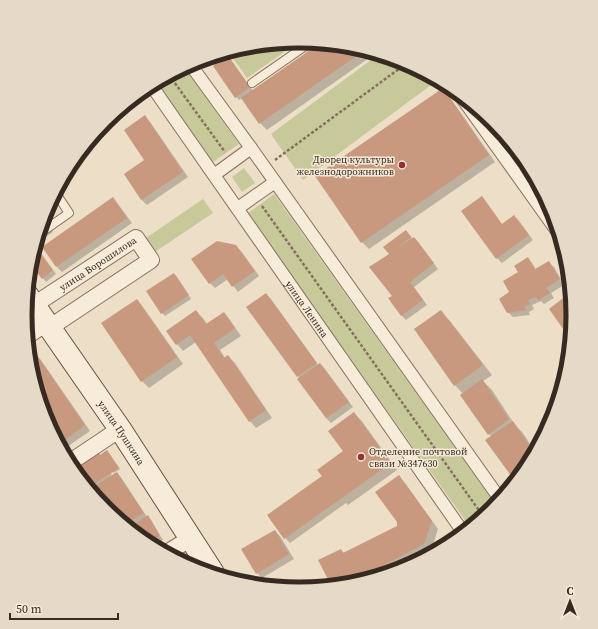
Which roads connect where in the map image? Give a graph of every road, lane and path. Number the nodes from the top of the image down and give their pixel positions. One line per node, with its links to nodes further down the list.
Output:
1 (302, 48): 5 (lane)
2 (400, 68): 10 (path)
3 (194, 69): 8 (street)
4 (172, 80): 9 (path)
5 (252, 83)
6 (154, 90): 11 (street, улица Ленина)
7 (478, 116): 16 (street)
8 (251, 148): 9 (street); 10 (street)
9 (233, 162): 11 (street)
10 (264, 167): 12 (street)
11 (214, 175): 15 (street, улица Ленина)
12 (275, 182): 13 (street); 21 (street)
13 (255, 196): 15 (street); 22 (path)
14 (59, 198): 17 (lane)
15 (238, 208): 23 (street, улица Ленина)
16 (546, 212)
17 (46, 229)
18 (36, 316): 18 (street, улица Ворошилова); 19 (main road, улица Пушкина)
19 (120, 429): 20 (street); 24 (main road, улица Пушкина)
20 (75, 459)
21 (496, 495)
22 (479, 511)
23 (460, 528)
24 (191, 538): 25 (street); 26 (main road, улица Пушкина)
25 (172, 550)
26 (208, 565)

